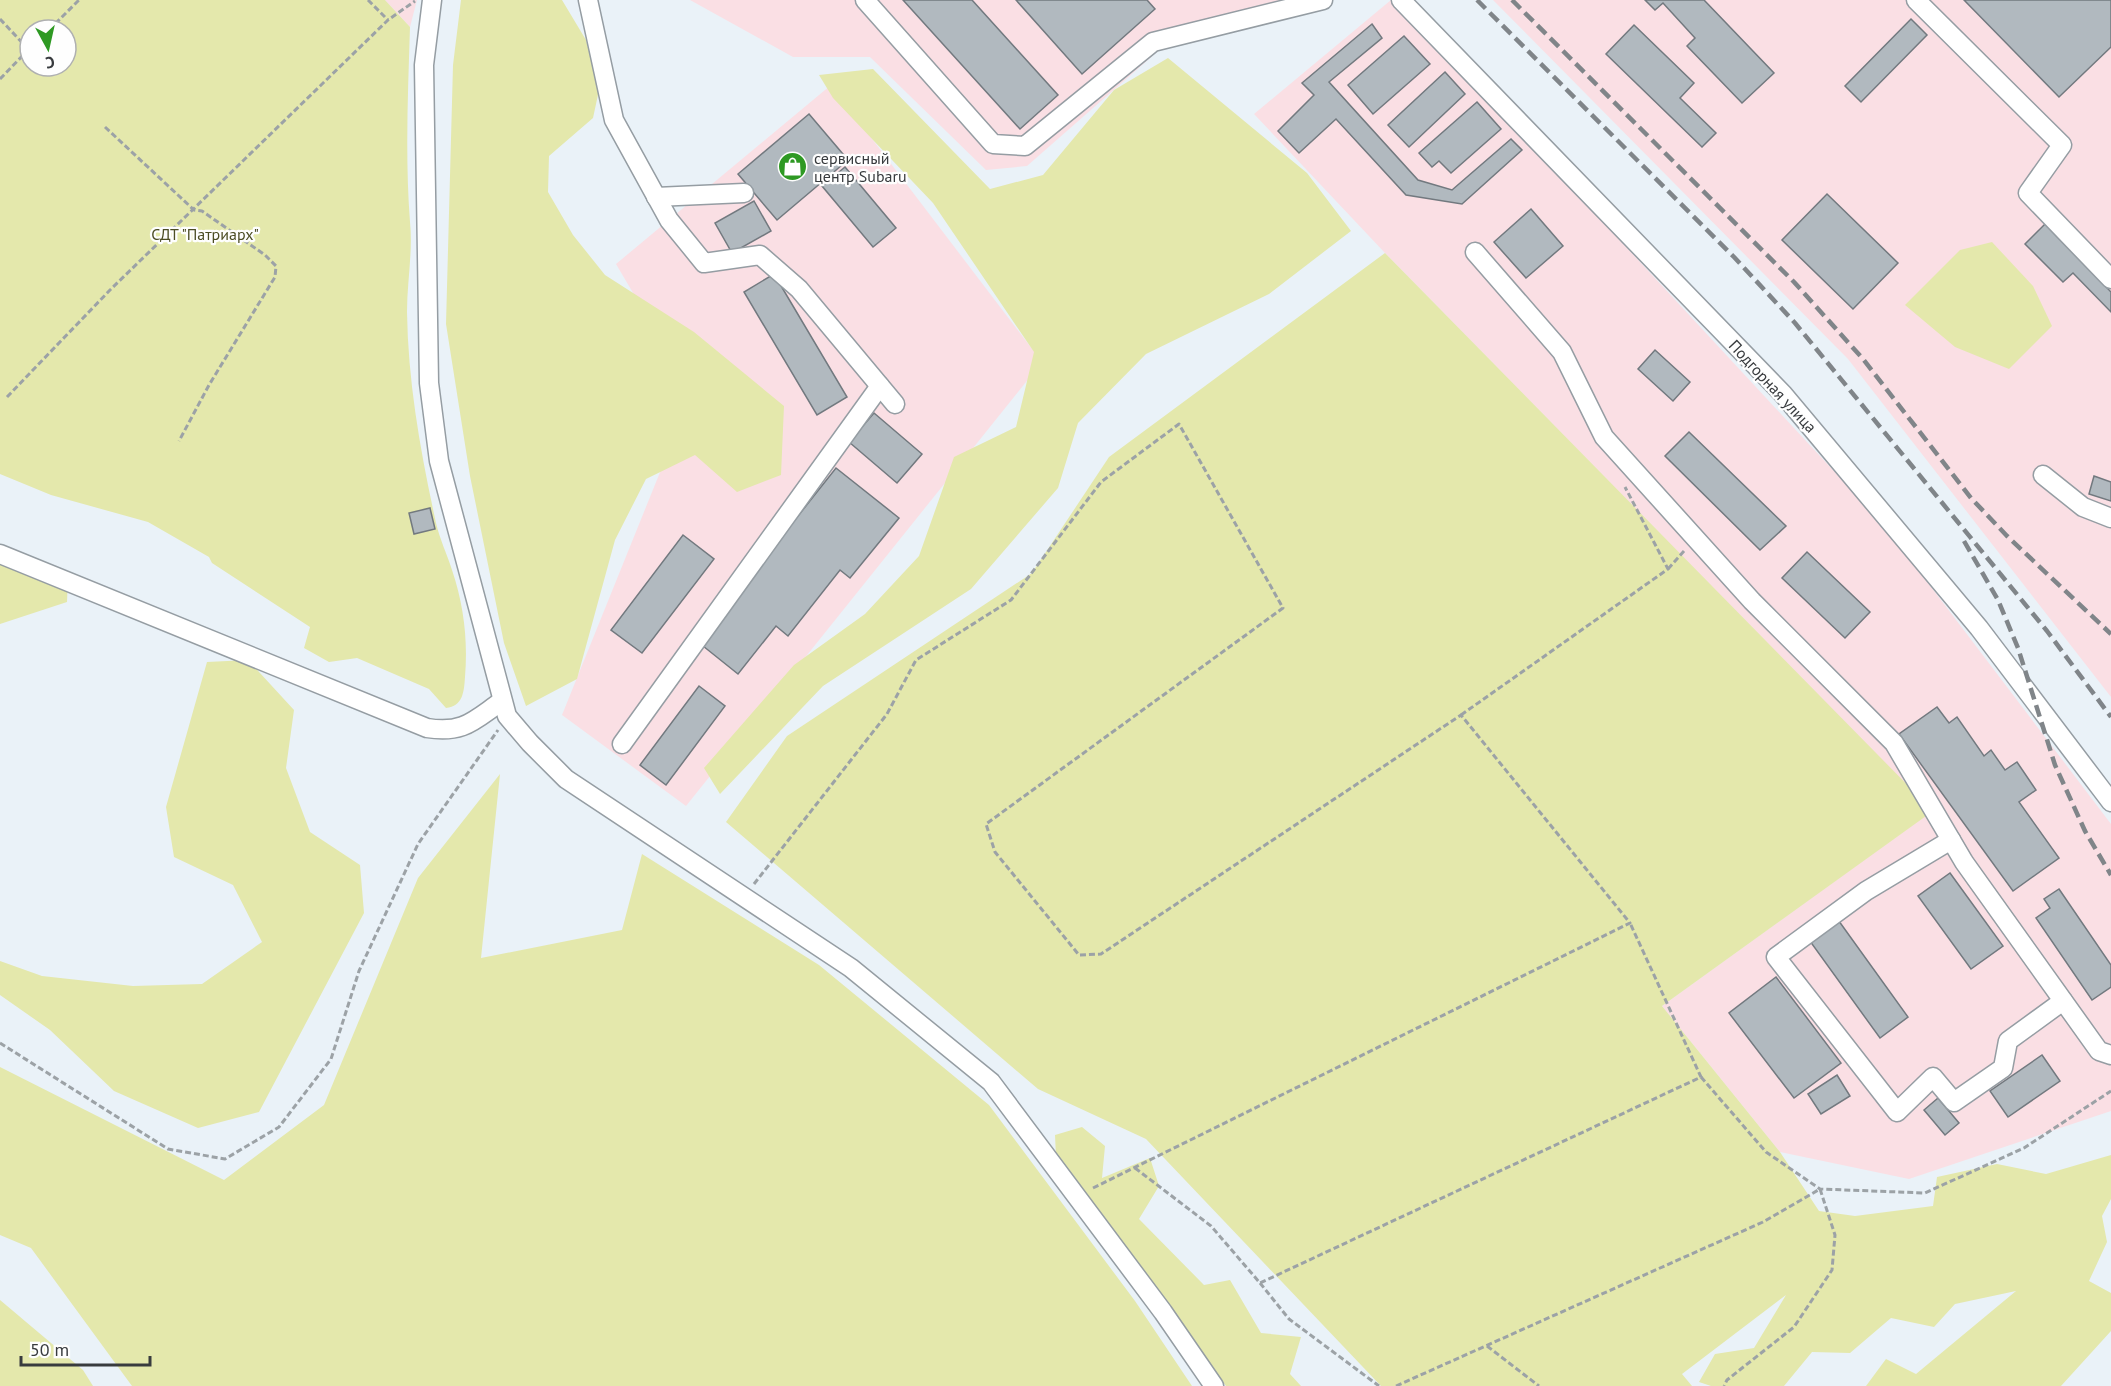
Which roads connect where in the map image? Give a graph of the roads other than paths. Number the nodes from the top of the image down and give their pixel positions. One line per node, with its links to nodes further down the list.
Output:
1 (432, 0): 16 (street)
2 (588, 0): 8 (street)
3 (865, 0): 4 (street)
4 (1323, 0)
5 (1401, 0): 18 (street, Подгорная улица)
6 (1917, 0): 10 (street)
7 (744, 193): 8 (street)
8 (656, 197): 11 (street)
9 (1475, 252): 19 (street)
10 (2111, 279)
11 (880, 386): 12 (street); 17 (street)
12 (895, 404)
13 (2043, 475): 14 (street)
14 (2111, 518)
15 (0, 554): 16 (street)
16 (505, 708): 22 (street)
17 (622, 744)
18 (2111, 802)
19 (1951, 840): 20 (street); 20 (street)
20 (2063, 1001): 21 (street)
21 (2111, 1055)
22 (1214, 1386)

